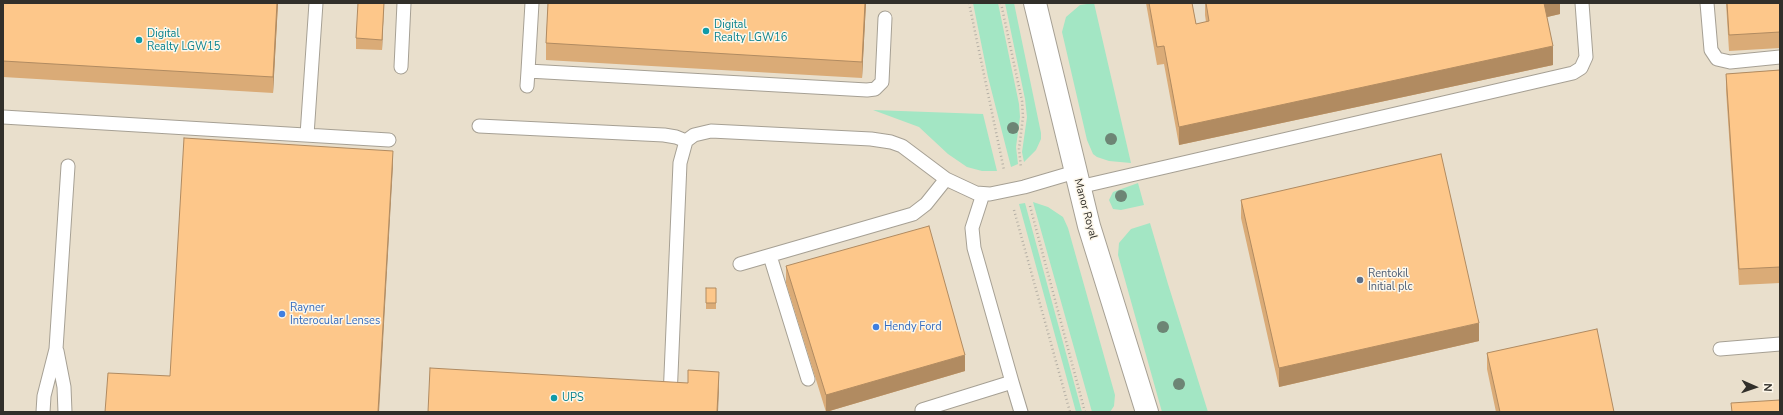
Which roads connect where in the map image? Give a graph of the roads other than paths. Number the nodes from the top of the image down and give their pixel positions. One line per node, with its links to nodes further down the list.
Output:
1 (316, 3): 14 (lane)
2 (404, 3): 9 (lane)
3 (532, 3): 10 (lane)
4 (1035, 3): 19 (street, Manor Royal)
5 (1582, 3): 19 (lane)
6 (1707, 3): 8 (lane)
7 (885, 18): 10 (lane)
8 (1780, 58)
9 (401, 67)
10 (528, 71): 11 (lane)
11 (527, 86)
12 (3, 117): 14 (lane)
13 (479, 126): 16 (lane)
14 (307, 135): 15 (lane)
15 (389, 140)
16 (686, 141): 18 (lane); 28 (lane)
17 (68, 166): 24 (lane)
18 (946, 179): 20 (lane); 21 (lane)
19 (1077, 179): 20 (lane); 33 (street, Manor Royal)
20 (983, 194): 27 (lane)
21 (770, 256): 22 (lane); 26 (lane)
22 (740, 264)
23 (1780, 344): 25 (lane)
24 (56, 349): 30 (lane); 31 (lane)
25 (1720, 349)
26 (808, 379)
27 (1012, 382): 29 (lane); 32 (lane)
28 (670, 398)
29 (922, 410)
30 (43, 412)
31 (65, 412)
32 (1021, 412)
33 (1147, 412)

